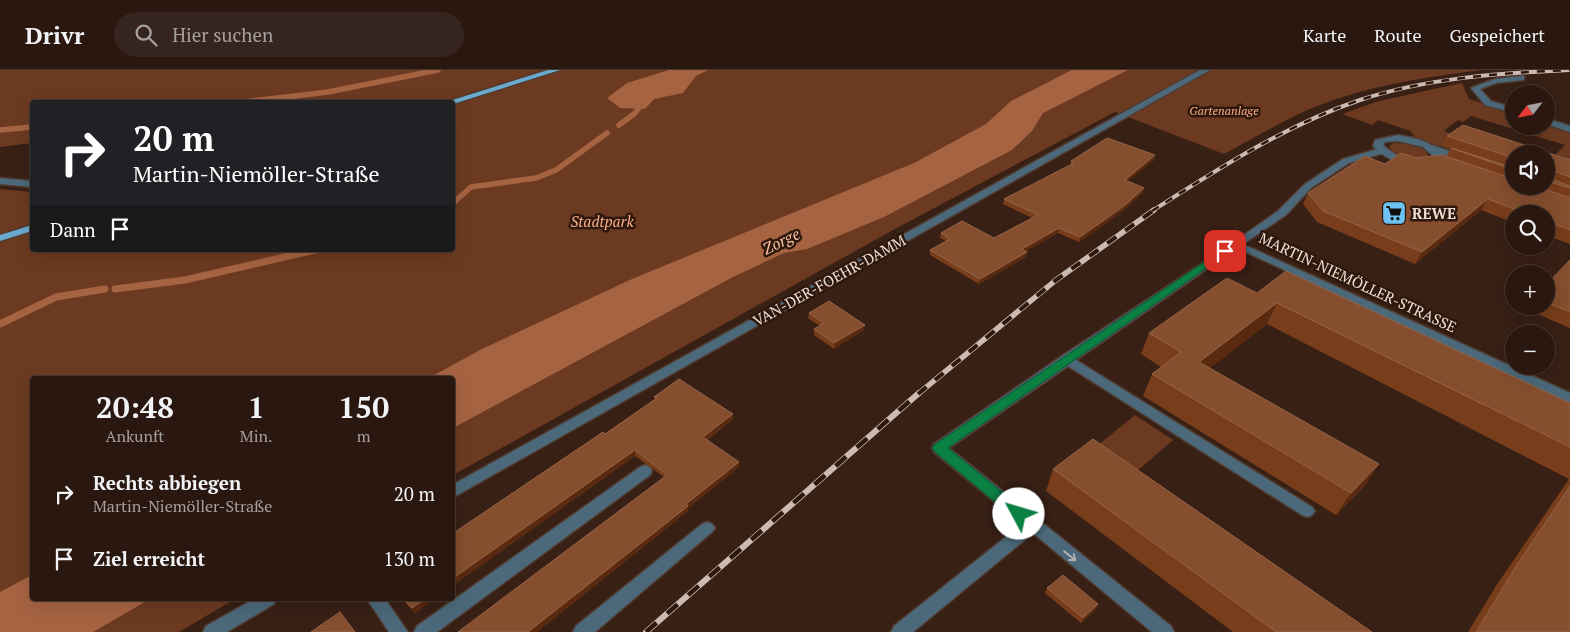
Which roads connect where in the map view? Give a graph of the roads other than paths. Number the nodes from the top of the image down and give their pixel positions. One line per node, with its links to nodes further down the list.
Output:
1 (556, 70): 4 (main road)
2 (1206, 70): 21 (street, VAN-DER-FOEHR-DAMM)
3 (1520, 78): 5 (street)
4 (455, 100)
5 (1505, 108)
6 (1555, 124): 7 (street)
7 (1570, 129)
8 (1432, 148): 9 (street); 10 (street); 11 (street)
9 (1381, 150): 10 (street); 17 (street)
10 (1437, 161): 12 (street)
11 (1478, 164)
12 (1463, 170)
13 (0, 181): 14 (street)
14 (30, 184)
15 (30, 229): 16 (main road)
16 (0, 238)
17 (1236, 244): 18 (street, MARTIN-NIEMÖLLER-STRASSE); 19 (street, MARTIN-NIEMÖLLER-STRASSE)
18 (1066, 359): 22 (street); 23 (street, MARTIN-NIEMÖLLER-STRASSE)
19 (1570, 398)
20 (645, 471): 29 (street)
21 (455, 490)
22 (1307, 511)
23 (1032, 525): 31 (street); 32 (street, one-way to 32)
24 (707, 528): 30 (street)
25 (265, 601): 27 (street)
26 (376, 601): 28 (street)
27 (212, 632)
28 (399, 632)
29 (423, 632)
30 (582, 632)
31 (900, 632)
32 (1166, 632)

